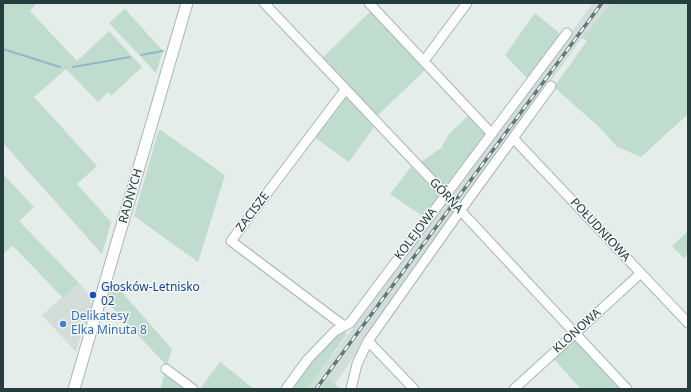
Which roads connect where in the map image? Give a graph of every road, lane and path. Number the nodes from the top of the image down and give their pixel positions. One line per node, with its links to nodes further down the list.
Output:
1 (187, 3): 19 (street, RADNYCH)
2 (264, 3): 8 (street, GÓRNA)
3 (369, 3): 6 (street)
4 (467, 3): 6 (street)
5 (567, 32): 9 (street, KOLEJOWA)
6 (424, 61): 9 (street)
7 (551, 86): 10 (street, KOLEJOWA)
8 (345, 90): 11 (street, GÓRNA); 15 (street, ZACISZE)
9 (492, 134): 11 (street, KOLEJOWA)
10 (512, 138): 12 (street, KOLEJOWA); 13 (street, POŁUDNIOWA)
11 (446, 195): 12 (street, GÓRNA); 15 (street, KOLEJOWA)
12 (460, 211): 16 (street, GÓRNA); 17 (street, KOLEJOWA)
13 (641, 273): 14 (street, POŁUDNIOWA); 16 (street, KLONOWA)
14 (688, 323)
15 (344, 326): 21 (street, KOLEJOWA)
16 (574, 333): 24 (street, KLONOWA); 25 (street, GÓRNA)
17 (368, 341): 22 (street, KOLEJOWA); 23 (street)
18 (166, 369): 20 (street)
19 (74, 389)
20 (193, 389)
21 (286, 389)
22 (351, 389)
23 (414, 389)
24 (514, 389)
25 (627, 389)

